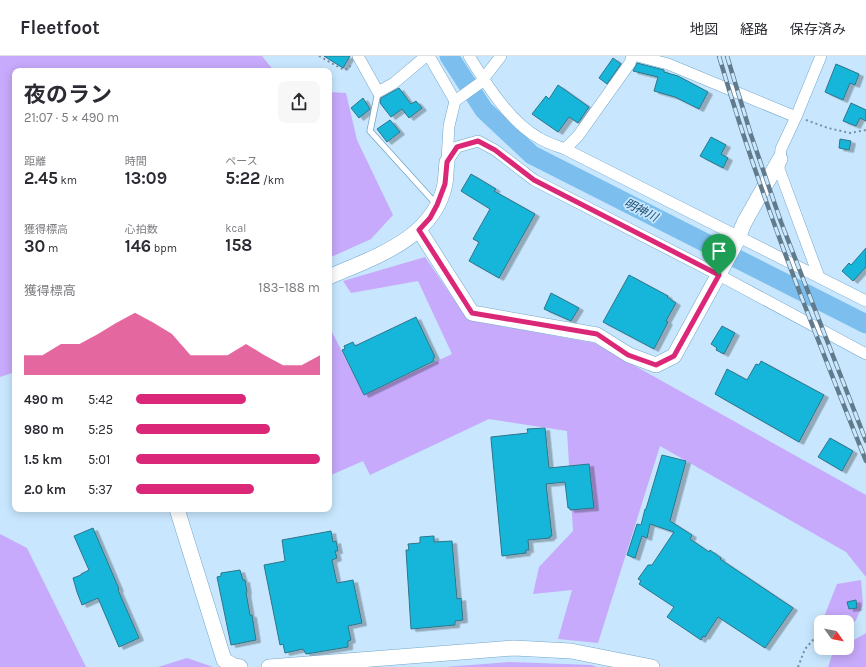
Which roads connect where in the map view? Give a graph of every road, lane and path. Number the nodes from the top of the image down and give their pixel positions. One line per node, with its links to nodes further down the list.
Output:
1 (319, 56): 9 (path)
2 (426, 56): 11 (street)
3 (429, 56): 12 (street)
4 (469, 56): 10 (street)
5 (501, 56): 10 (street)
6 (632, 56): 15 (street)
7 (637, 56): 13 (street)
8 (821, 56): 13 (street)
9 (355, 59): 11 (street)
10 (482, 81): 12 (street); 15 (street)
11 (378, 92): 18 (lane)
12 (455, 101): 17 (street)
13 (796, 116): 14 (path); 16 (street)
14 (866, 130)
15 (565, 149): 20 (street)
16 (780, 159): 20 (street); 23 (street)
17 (447, 162): 18 (street); 21 (street)
18 (437, 205): 19 (street)
19 (419, 230): 21 (street); 22 (street)
20 (738, 240): 21 (street); 23 (street)
21 (722, 271): 25 (street)
22 (332, 276)
23 (819, 277): 24 (street)
24 (866, 301)
25 (866, 354)
26 (178, 512): 28 (street)
27 (814, 639): 31 (path)
28 (240, 667)
29 (269, 667): 30 (street)
30 (652, 667)
31 (798, 667)

